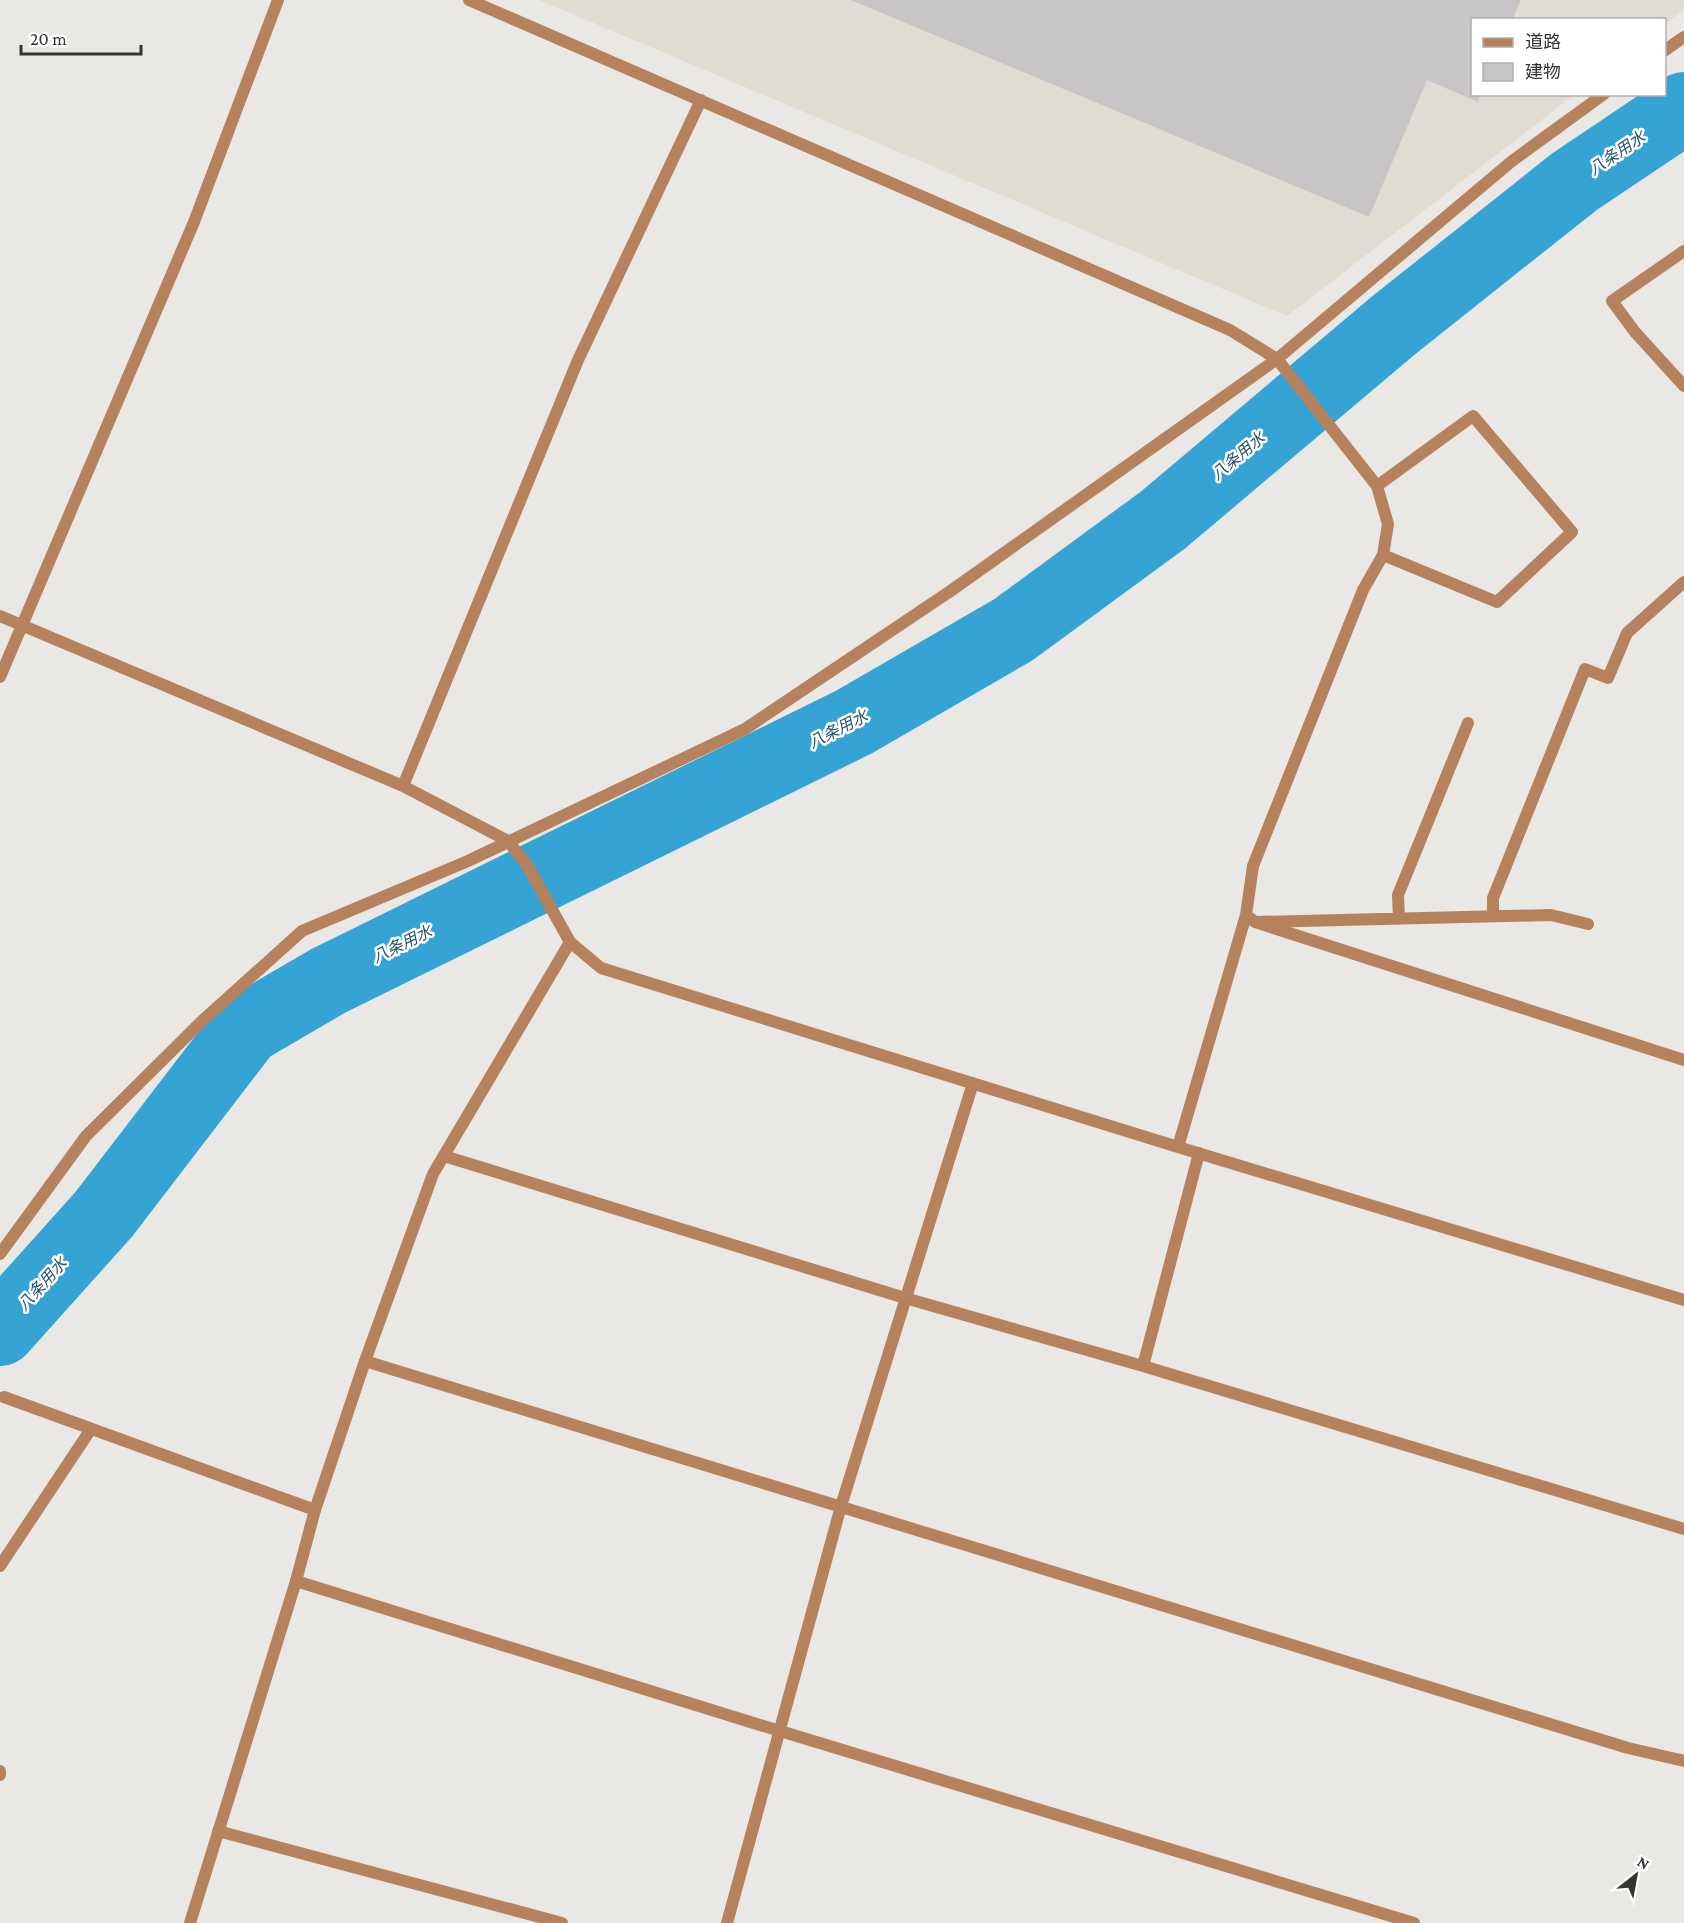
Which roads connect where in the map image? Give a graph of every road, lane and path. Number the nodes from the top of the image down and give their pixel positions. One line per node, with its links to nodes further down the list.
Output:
1 (278, 0): 14 (street)
2 (469, 0): 6 (street)
3 (1684, 38): 4 (street)
4 (1666, 50)
5 (1601, 96): 8 (street)
6 (701, 100): 8 (street); 17 (street)
7 (1684, 251): 9 (street)
8 (1276, 359): 10 (street); 18 (street)
9 (1684, 386)
10 (1377, 486): 11 (street); 11 (street)
11 (1383, 555): 20 (street)
12 (1684, 582): 19 (street)
13 (0, 616): 14 (street)
14 (22, 625): 15 (street); 17 (street)
15 (0, 677)
16 (1468, 723): 21 (street)
17 (403, 786): 18 (street)
18 (508, 841): 23 (street); 29 (street)
19 (1493, 916): 21 (street); 22 (street)
20 (1251, 919): 21 (street); 24 (street); 26 (street)
21 (1399, 919)
22 (1588, 924)
23 (570, 942): 25 (street); 28 (street)
24 (1684, 1060)
25 (973, 1083): 26 (street); 30 (street)
26 (1178, 1147): 27 (street)
27 (1199, 1153): 31 (street); 33 (street)
28 (444, 1156): 30 (street); 32 (street)
29 (0, 1254)
30 (905, 1298): 33 (street); 36 (street)
31 (1684, 1300)
32 (365, 1361): 36 (street); 37 (street)
33 (1143, 1366): 38 (street)
34 (4, 1397): 35 (street)
35 (91, 1429): 37 (street); 39 (street)
36 (842, 1506): 41 (street); 42 (street)
37 (315, 1510): 40 (street)
38 (1684, 1529)
39 (0, 1566)
40 (296, 1581): 41 (street); 43 (street)
41 (781, 1732): 46 (street); 47 (street)
42 (1684, 1761)
43 (218, 1831): 44 (street); 45 (street)
44 (190, 1923)
45 (562, 1923)
46 (727, 1923)
47 (1414, 1923)

